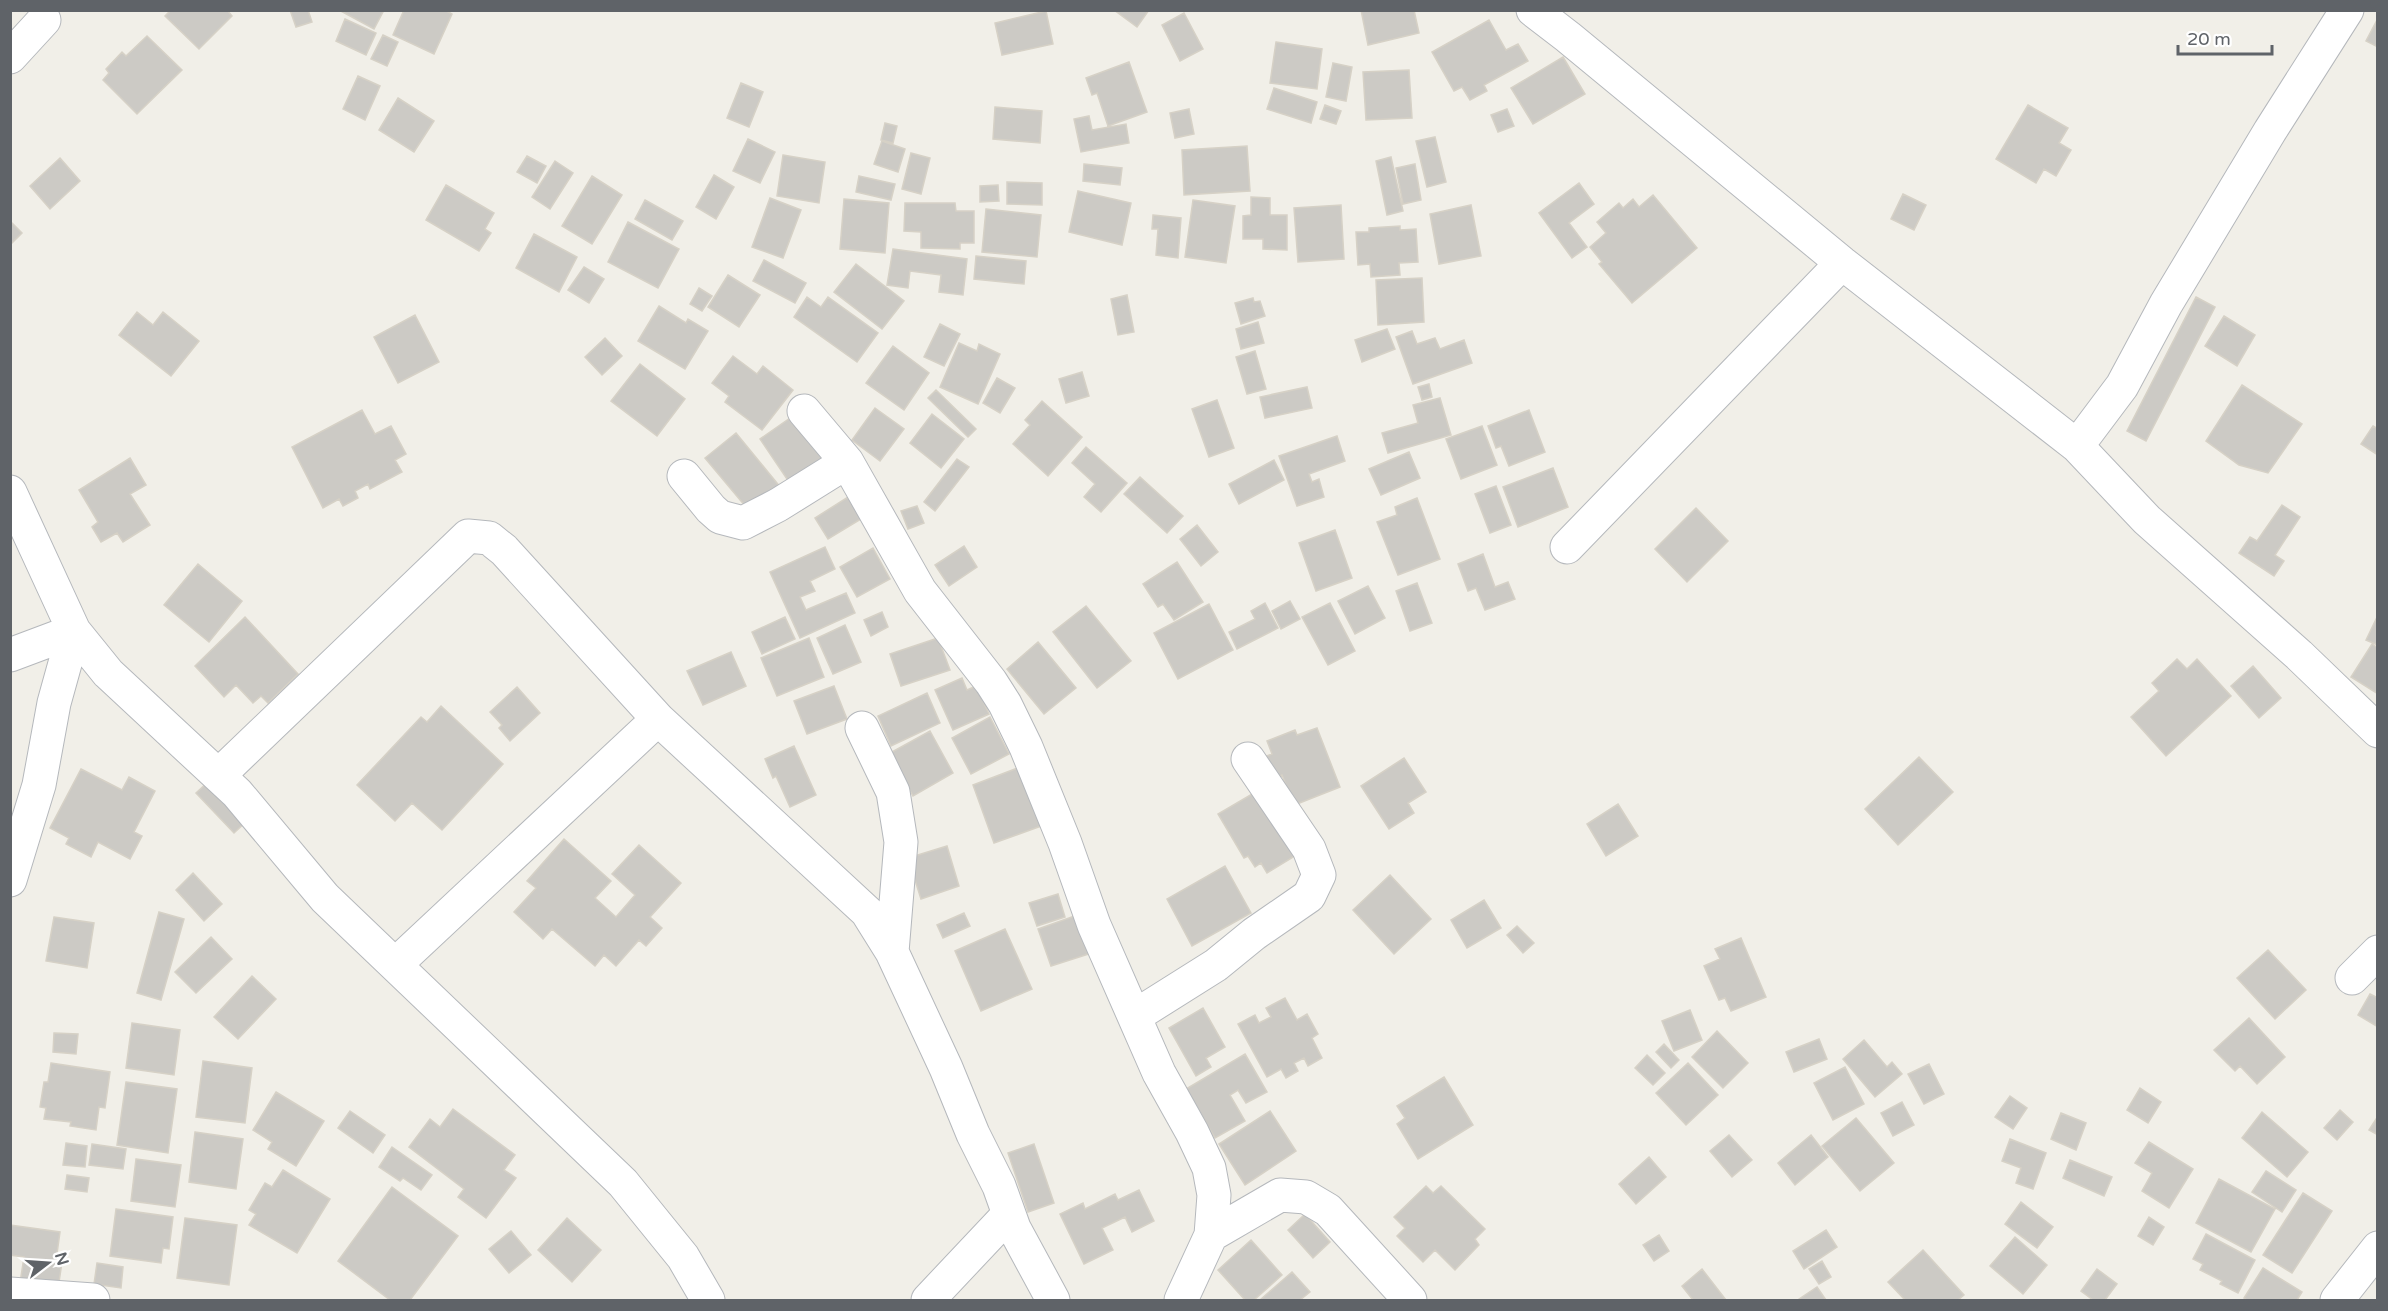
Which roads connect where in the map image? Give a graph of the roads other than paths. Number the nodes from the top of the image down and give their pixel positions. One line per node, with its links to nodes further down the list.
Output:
1 (1533, 10): 5 (street)
2 (2347, 10): 7 (street)
3 (44, 20): 4 (street)
4 (10, 57)
5 (1842, 263): 7 (street); 11 (street)
6 (804, 411): 8 (street)
7 (2077, 446): 16 (street)
8 (847, 462): 9 (street); 24 (street)
9 (684, 476)
10 (10, 492): 12 (street)
11 (1567, 547)
12 (74, 632): 13 (street); 18 (street); 19 (street)
13 (10, 655)
14 (658, 719): 18 (street); 20 (street); 22 (street)
15 (862, 728): 20 (street)
16 (2378, 731)
17 (1248, 759): 24 (street)
18 (219, 775): 22 (street)
19 (10, 880)
20 (891, 952): 25 (street)
21 (2378, 952): 23 (street)
22 (396, 964): 30 (street)
23 (2352, 978)
24 (1135, 1016): 26 (street)
25 (1009, 1214): 31 (street); 32 (street)
26 (1211, 1235): 33 (street); 34 (street)
27 (2378, 1248): 35 (street)
28 (10, 1294): 29 (street)
29 (93, 1300)
30 (708, 1300)
31 (928, 1300)
32 (1053, 1300)
33 (1181, 1300)
34 (1410, 1300)
35 (2337, 1300)

